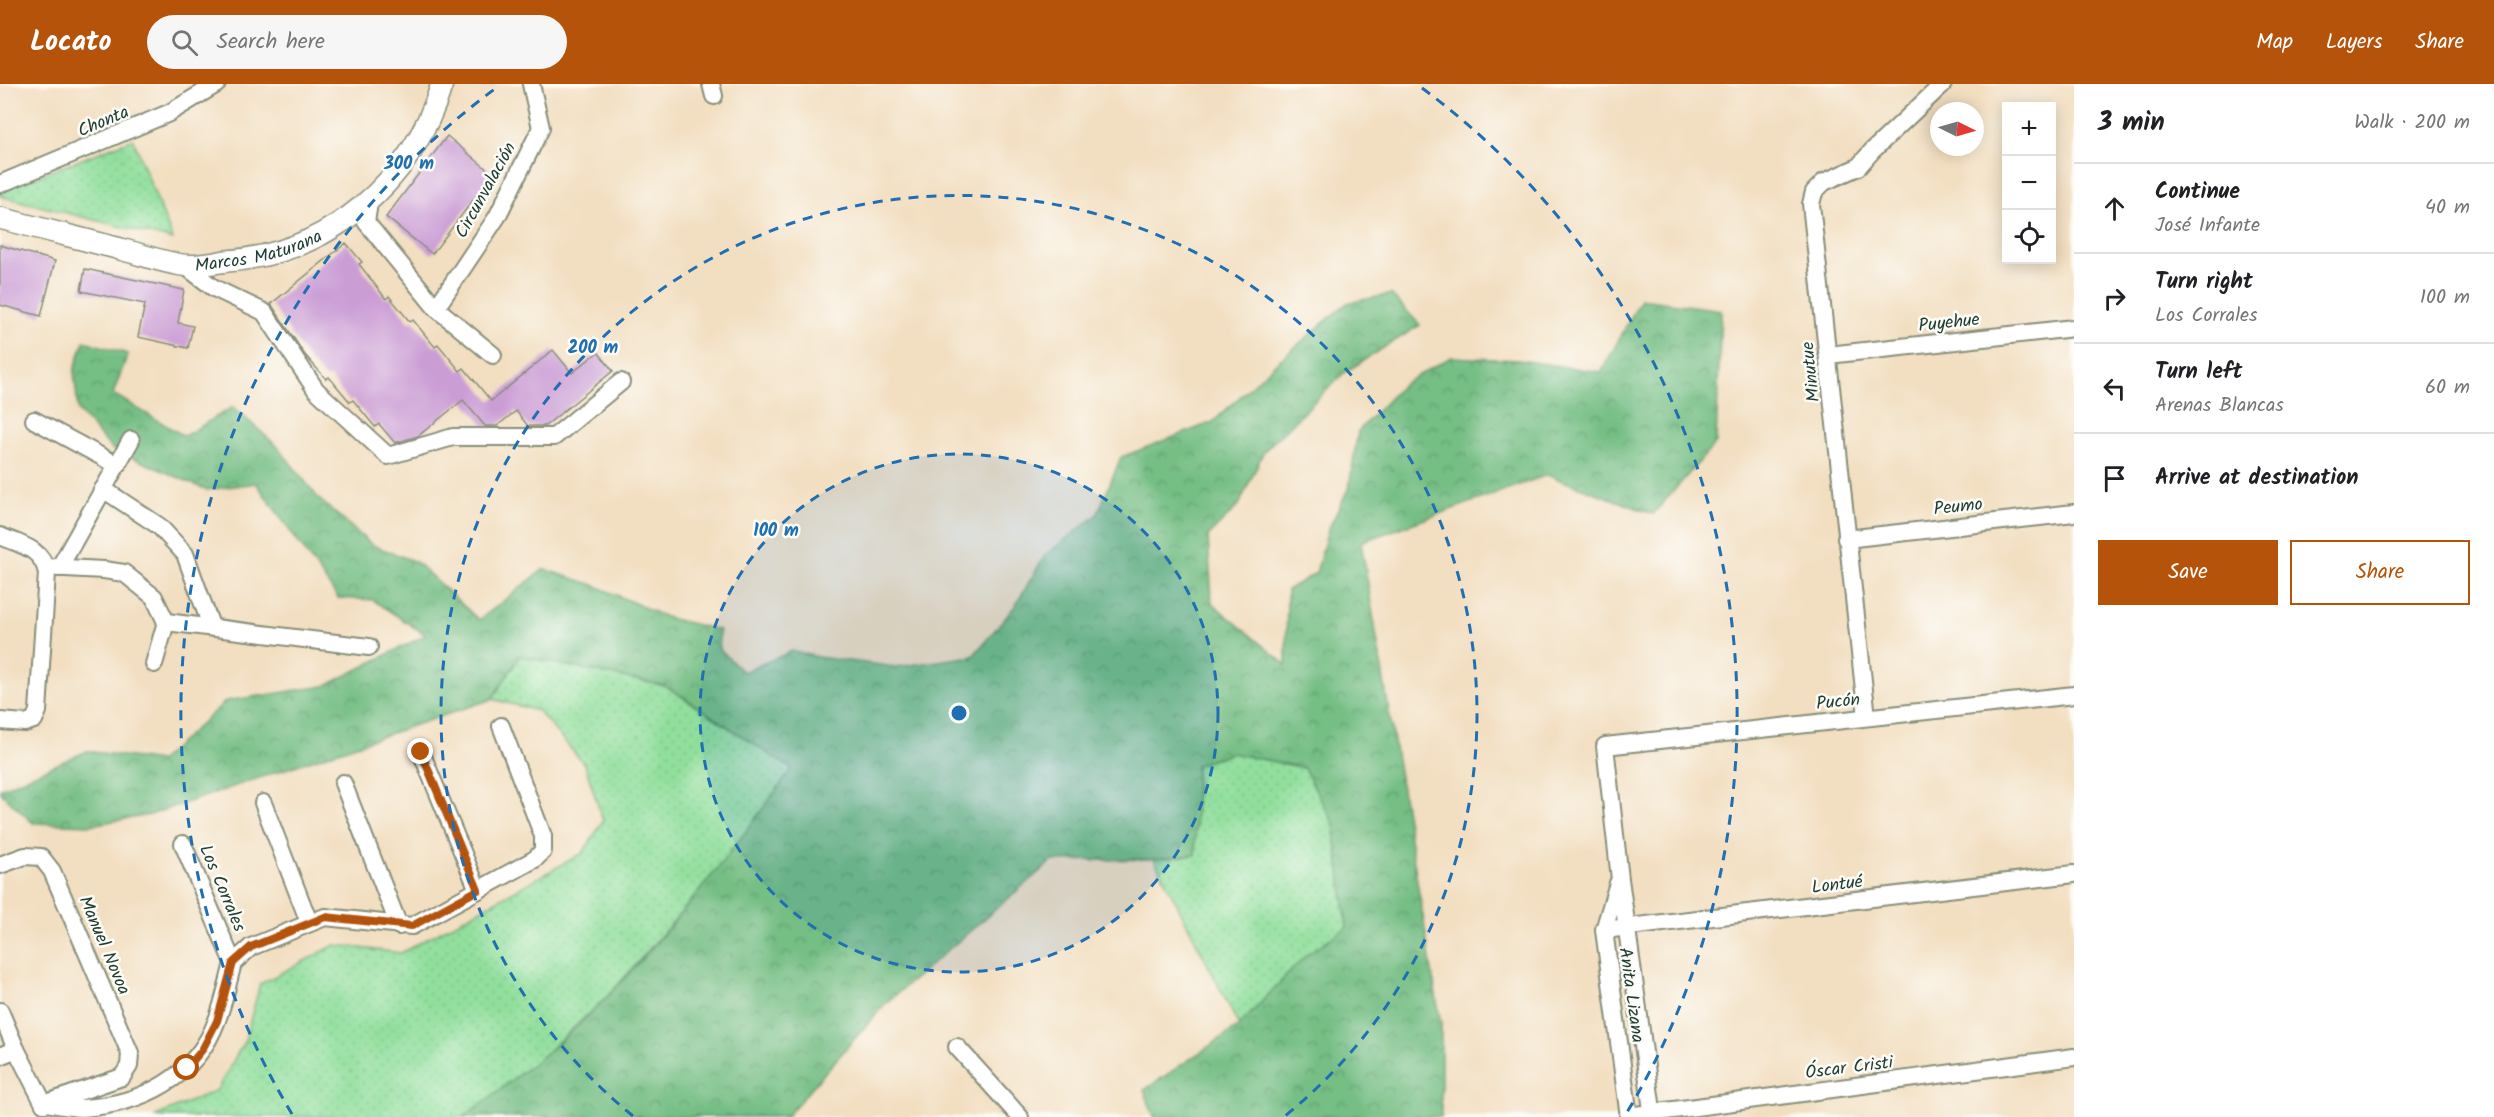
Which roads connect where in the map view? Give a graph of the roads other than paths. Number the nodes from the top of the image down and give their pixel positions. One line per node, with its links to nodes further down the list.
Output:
1 (217, 84): 5 (street, Chonta)
2 (442, 84): 6 (street, Marcos Maturana)
3 (531, 84): 9 (street, Circunvalación)
4 (1943, 84): 12 (street, Minutue)
5 (0, 184)
6 (369, 203): 8 (street, Marcos Maturana); 9 (street)
7 (0, 218): 8 (street, Marcos Maturana)
8 (184, 265): 13 (street)
9 (435, 308): 11 (street)
10 (2074, 328): 12 (street, Puyehue)
11 (493, 355)
12 (1828, 355): 20 (street, Minutue)
13 (621, 382)
14 (34, 420): 16 (street)
15 (131, 440): 16 (street)
16 (117, 465): 17 (street)
17 (104, 489): 21 (street); 23 (street)
18 (2074, 513): 20 (street, Peumo)
19 (0, 536): 21 (street)
20 (1846, 539): 27 (street, Minutue)
21 (50, 565): 22 (street); 28 (street)
22 (166, 622): 23 (street); 25 (street)
23 (212, 626): 24 (street)
24 (369, 646)
25 (154, 664)
26 (2074, 695): 27 (street, Pucón)
27 (1867, 717): 30 (street, Pucón)
28 (0, 721)
29 (501, 726): 38 (street, Los Corrales)
30 (1605, 746): 37 (street, Anita Lizana)
31 (421, 752): 38 (street)
32 (343, 783): 40 (street)
33 (263, 803): 39 (street)
34 (183, 844): 43 (street, Los Corrales)
35 (0, 865): 49 (street, Manuel Novoa)
36 (2074, 874): 41 (street, Lontué)
37 (1620, 879): 41 (street, Anita Lizana); 42 (street, Anita Lizana)
38 (478, 890): 40 (street, Los Corrales)
39 (309, 922): 40 (street, Los Corrales); 43 (street, Los Corrales)
40 (399, 926)
41 (1627, 929): 42 (street, Lontué); 50 (street, Anita Lizana)
42 (1604, 930): 51 (street, Anita Lizana)
43 (233, 963): 49 (street)
44 (0, 1011): 46 (street)
45 (957, 1047): 52 (street)
46 (16, 1049): 47 (street); 49 (street)
47 (0, 1056)
48 (2074, 1057): 50 (street, Óscar Cristi)
49 (44, 1104)
50 (1653, 1114): 51 (street, Óscar Cristi)
51 (1628, 1116)
52 (1020, 1117)

